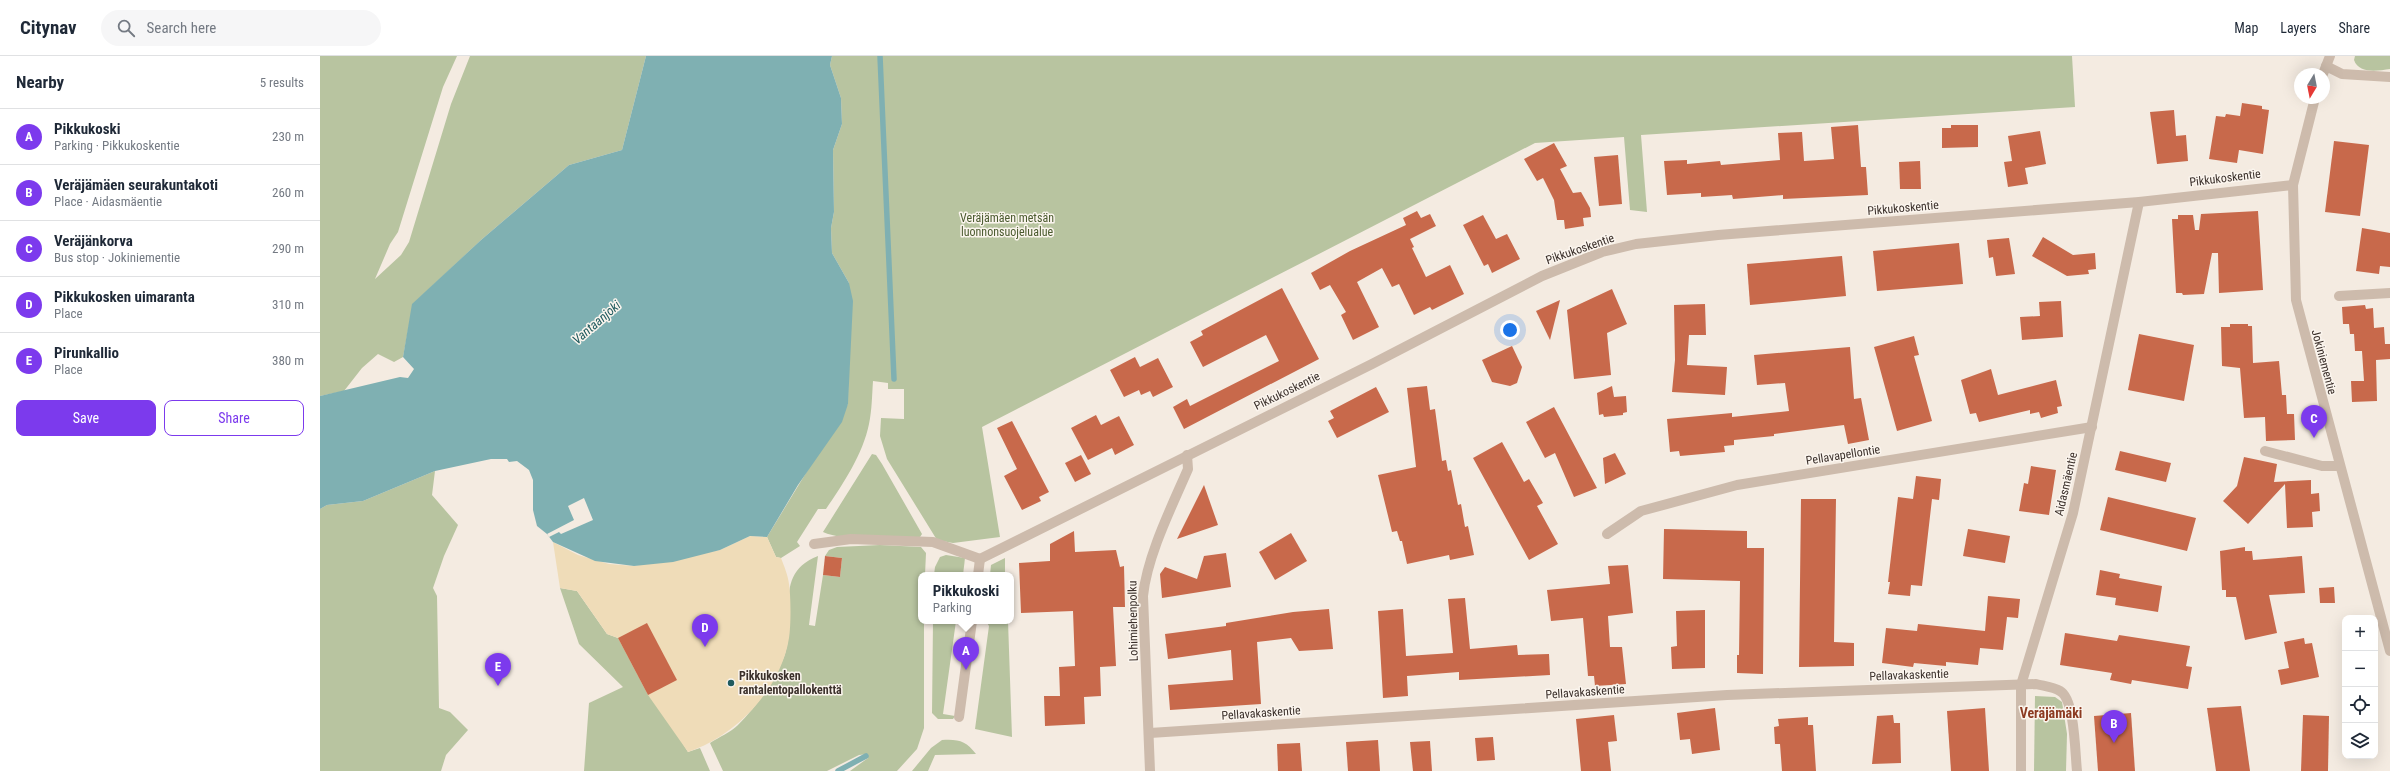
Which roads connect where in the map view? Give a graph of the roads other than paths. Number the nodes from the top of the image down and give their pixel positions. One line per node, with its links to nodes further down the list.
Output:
1 (2330, 56): 2 (street)
2 (2325, 68)
3 (2330, 71): 4 (street)
4 (2390, 77)
5 (2313, 104): 6 (street, Jokiniementie)
6 (2293, 185): 7 (street, Pikkukoskentie); 13 (street, Jokiniementie)
7 (2139, 202): 10 (street, Aidasmäentie); 12 (street, Pikkukoskentie)
8 (2390, 293): 9 (street)
9 (2339, 296)
10 (2092, 427): 14 (street, Pellavapellontie); 20 (street, Aidasmäentie)
11 (2265, 451): 13 (street)
12 (1187, 455): 16 (street, Pikkukoskentie); 22 (street, Lohimiehenpolku)
13 (2339, 466): 19 (street, Jokiniementie)
14 (1607, 534)
15 (814, 544): 16 (street)
16 (980, 559): 17 (street)
17 (978, 572)
18 (972, 624): 21 (street)
19 (2390, 651)
20 (2021, 685): 22 (street, Pellavakaskentie); 24 (street, Aidasmäentie); 25 (street, Pellavakaskentie)
21 (959, 716)
22 (1150, 733): 23 (street, Lohimiehenpolku)
23 (1150, 771)
24 (2021, 771)
25 (2077, 771)

